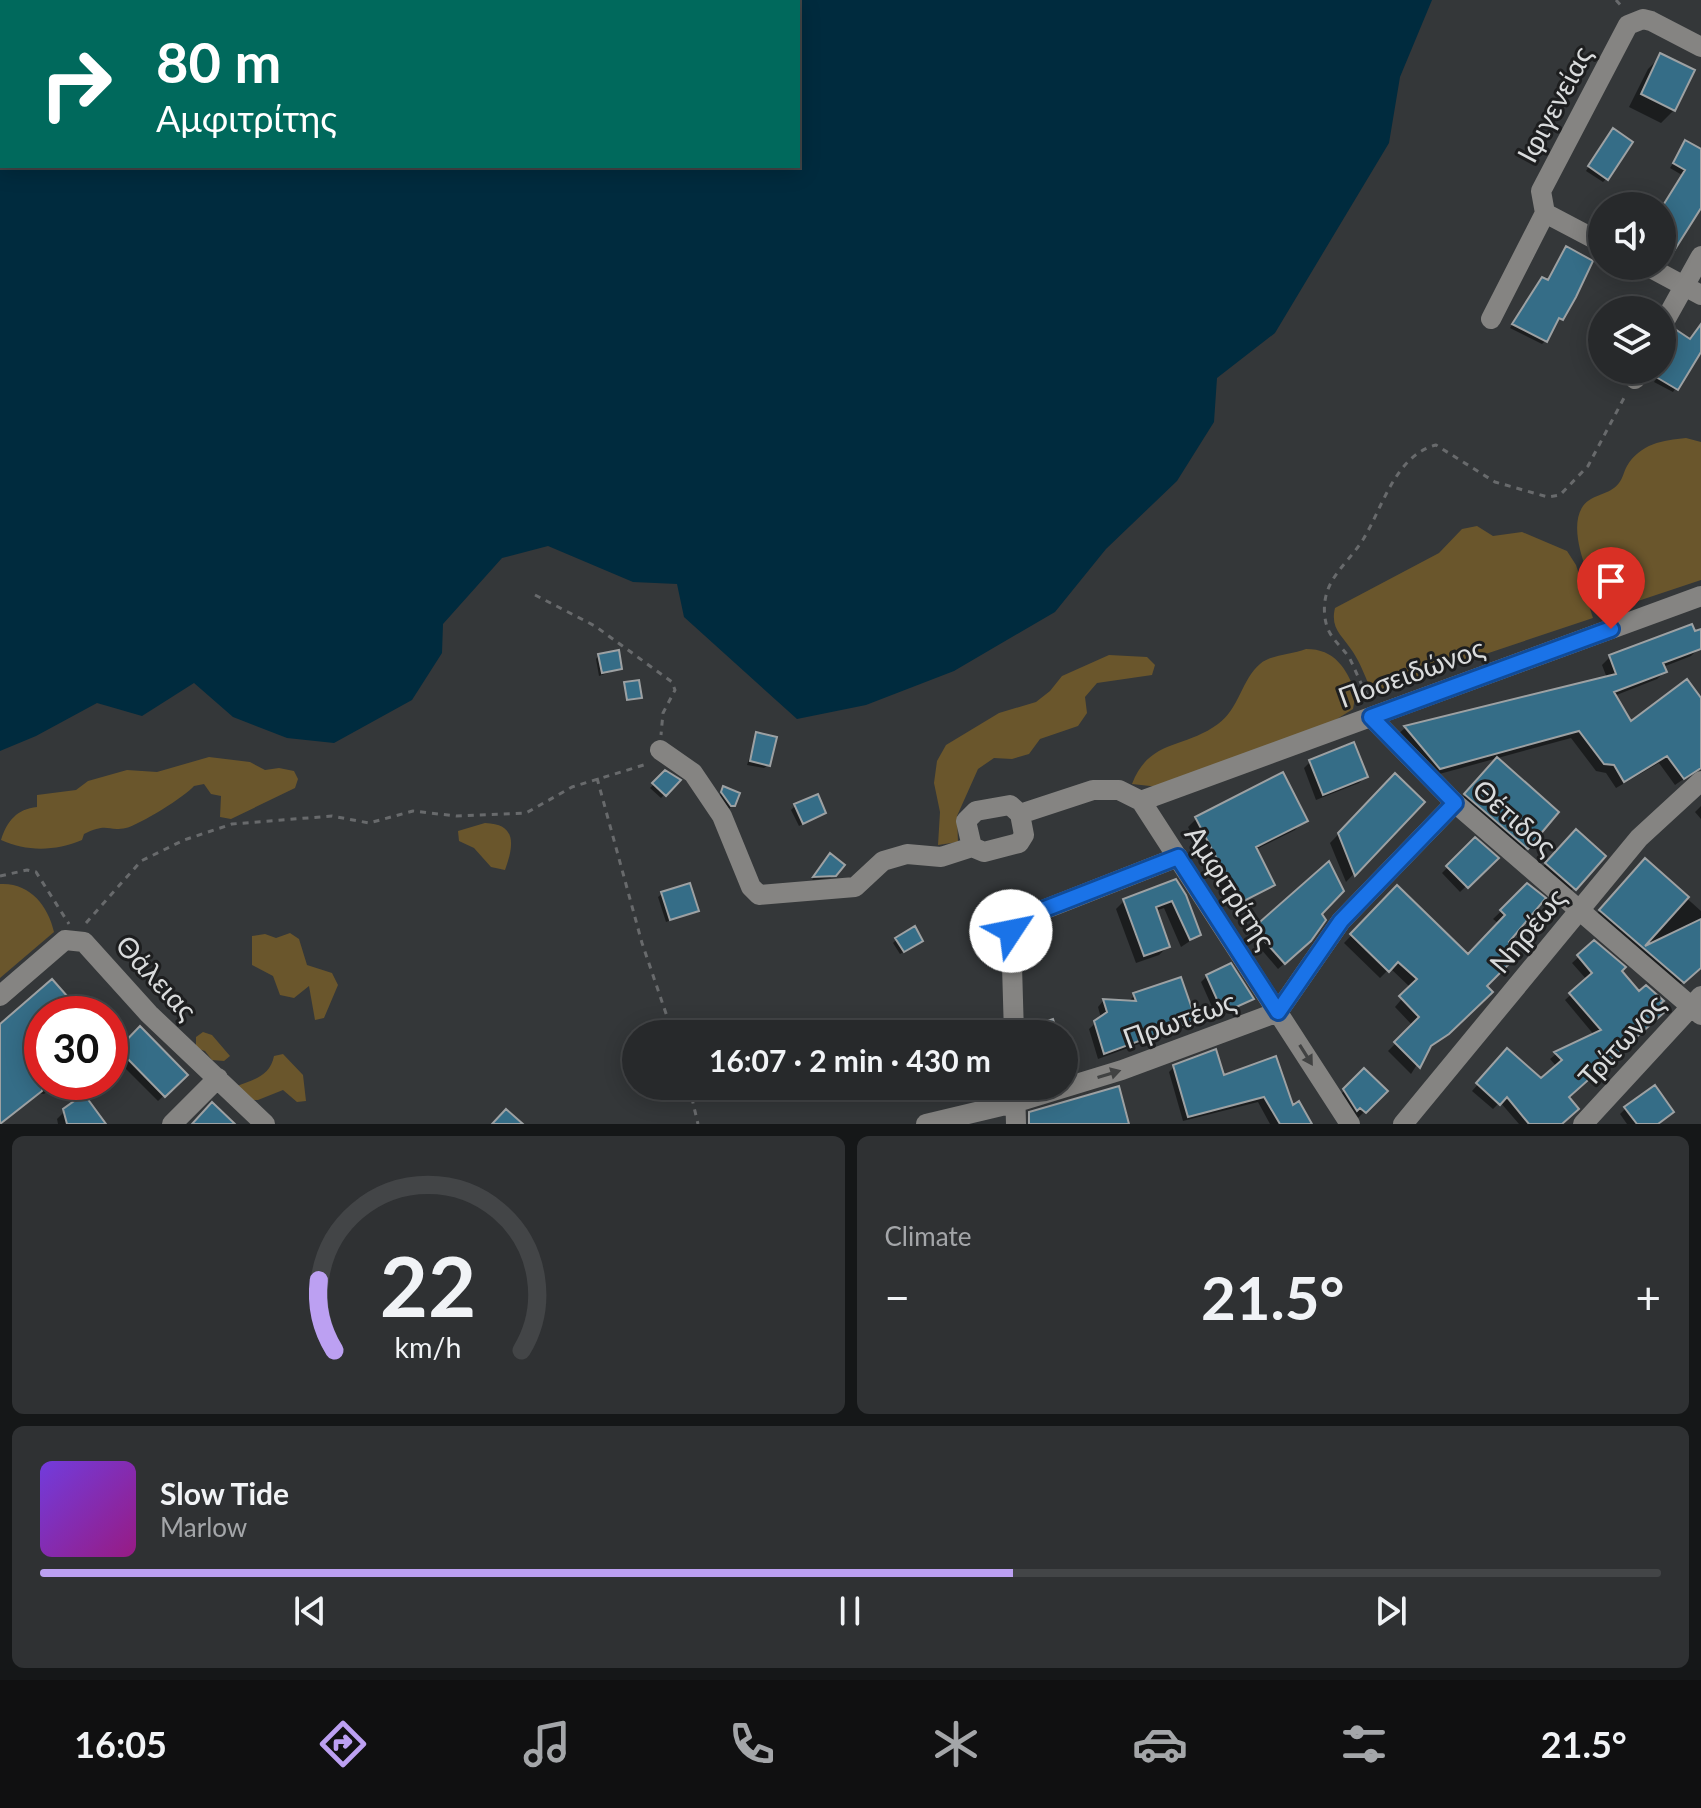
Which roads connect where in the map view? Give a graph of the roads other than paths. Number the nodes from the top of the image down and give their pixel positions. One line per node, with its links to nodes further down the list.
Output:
1 (1701, 47): 2 (street, Ιφιγενείας)
2 (1545, 213): 3 (street); 8 (street, Ιφιγενείας)
3 (1588, 236)
4 (1701, 256): 6 (street)
5 (1673, 280): 6 (street)
6 (1692, 290): 7 (street)
7 (1676, 309)
8 (1491, 319)
9 (1701, 596): 10 (street, Ποσειδώνος)
10 (1371, 717): 13 (street, Ποσειδώνος); 14 (street, Θέτιδος)
11 (660, 750): 16 (street)
12 (1701, 781): 18 (street, Νηρέως)
13 (1141, 801): 15 (street); 17 (street, Αμφιτρίτης)
14 (1455, 803): 18 (street, Θέτιδος); 21 (street, Πρωτέως)
15 (1020, 814): 16 (street); 16 (street)
16 (972, 847)
17 (1178, 857): 21 (street, Αμφιτρίτης); 22 (street)
18 (1580, 911): 20 (street, Θέτιδος); 32 (street, Νηρέως)
19 (0, 996): 23 (street, Θάλειας)
20 (1697, 1005): 33 (street, Τρίτωνος)
21 (1278, 1012): 24 (street, Πρωτέως, one-way to 21); 31 (street, Αμφιτρίτης, one-way to 31)
22 (1014, 1020)
23 (218, 1078): 27 (street); 28 (street, Θάλειας)
24 (1078, 1080)
25 (996, 1100): 29 (street, Πρωτέως)
26 (1014, 1100): 30 (street)
27 (172, 1124)
28 (265, 1124)
29 (926, 1124)
30 (1016, 1124)
31 (1350, 1124)
32 (1403, 1124)
33 (1583, 1124)

